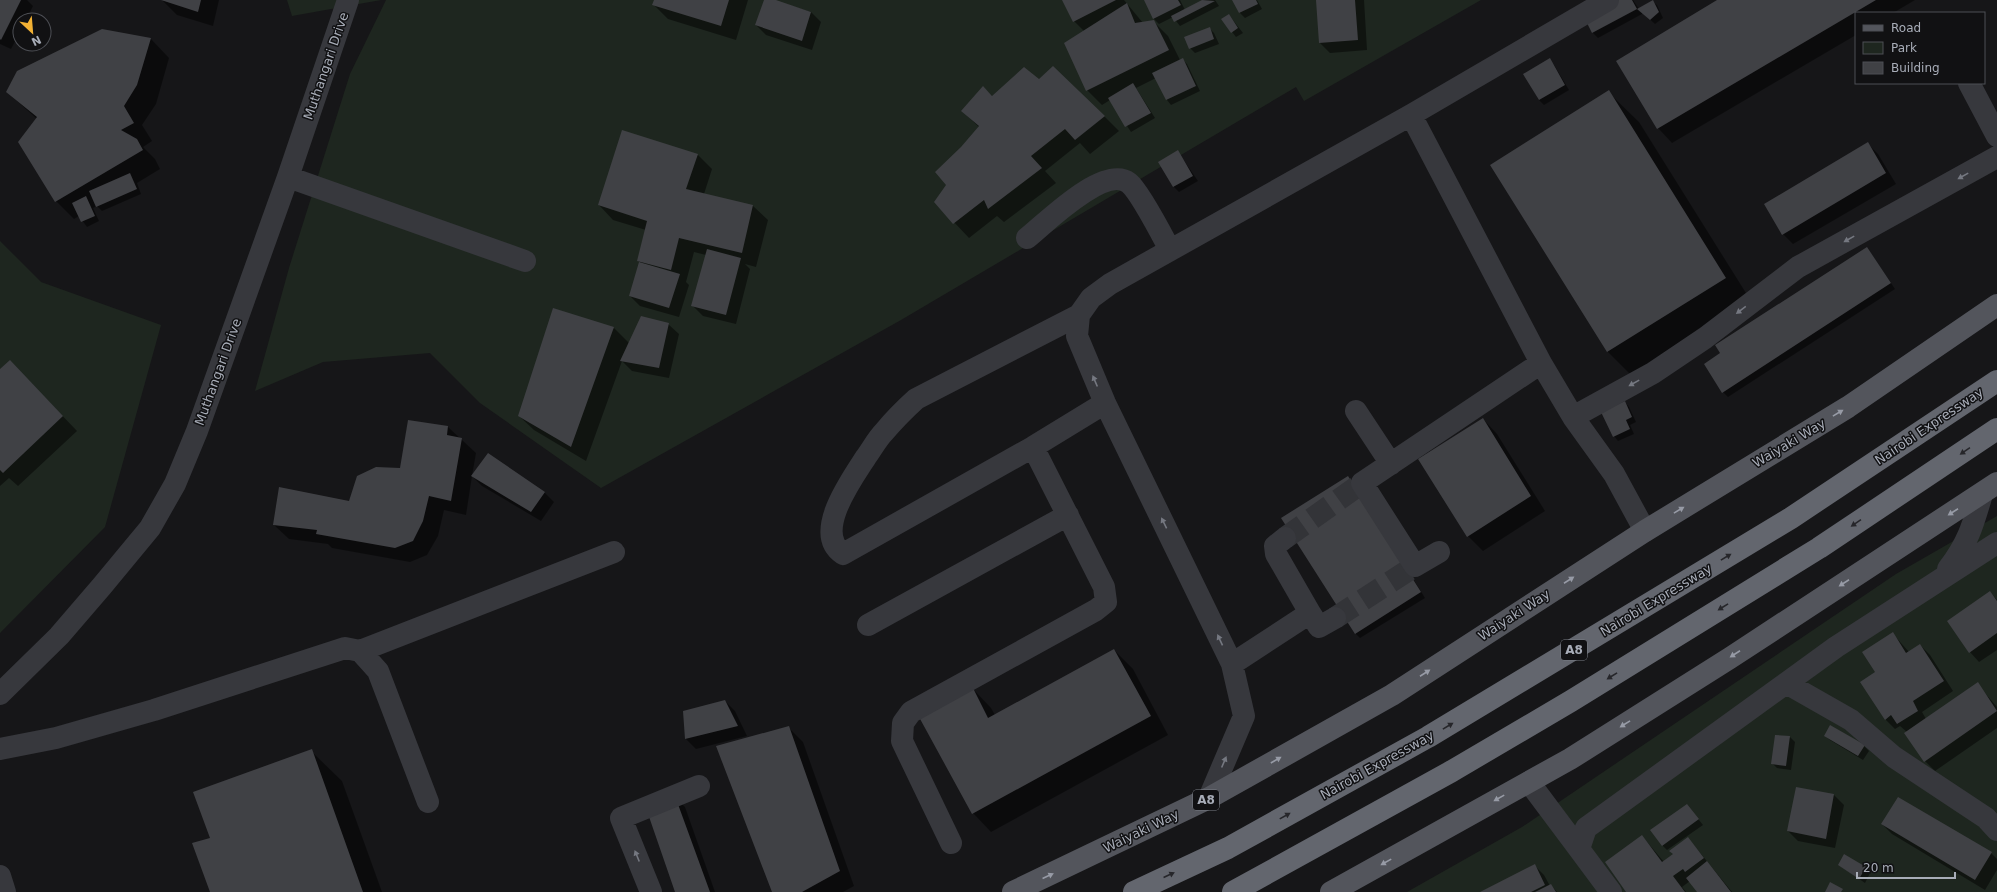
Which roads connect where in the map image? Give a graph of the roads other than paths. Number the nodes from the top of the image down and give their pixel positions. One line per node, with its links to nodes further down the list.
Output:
1 (348, 0): 7 (street, Muthangari Drive)
2 (1608, 0): 4 (street)
3 (1970, 84): 5 (street)
4 (1411, 115): 9 (street); 13 (street)
5 (1997, 136)
6 (1997, 157): 17 (street, one-way to 17)
7 (288, 177): 10 (street); 35 (street, Muthangari Drive)
8 (1027, 238): 9 (street)
9 (1170, 250): 12 (street)
10 (525, 262)
11 (1997, 305): 23 (main road, Waiyaki Way / A8, one-way to 11)
12 (1079, 315): 15 (street, one-way to 12); 19 (street)
13 (1541, 363): 17 (street); 20 (street)
14 (1997, 381): 48 (highway, Nairobi Expressway / A8, one-way to 14)
15 (1105, 403): 19 (street); 33 (street, one-way to 15)
16 (1356, 410): 20 (street)
17 (1573, 417): 23 (street)
18 (1997, 429): 49 (highway, one-way to 49)
19 (1033, 447): 22 (street)
20 (1391, 464): 27 (street)
21 (1989, 488): 28 (street); 37 (main road, one-way to 37)
22 (1068, 515): 31 (street); 42 (street)
23 (1645, 531): 39 (main road, Waiyaki Way / A8, one-way to 23)
24 (1284, 538): 29 (street)
25 (1997, 542): 28 (street)
26 (614, 552): 32 (street)
27 (1439, 552)
28 (1942, 576): 34 (street)
29 (1310, 613): 30 (street); 33 (street)
30 (1335, 618)
31 (868, 625)
32 (360, 651): 36 (street); 40 (street)
33 (1232, 664): 39 (street, one-way to 33)
34 (1786, 683): 41 (street); 43 (street)
35 (0, 694)
36 (0, 749)
37 (1529, 782): 43 (street); 50 (main road, one-way to 50)
38 (699, 786): 46 (street, one-way to 38)
39 (1209, 798): 47 (main road, Waiyaki Way / A8, one-way to 39)
40 (428, 802)
41 (1997, 830)
42 (951, 843)
43 (1579, 849): 51 (street)
44 (0, 876): 45 (street)
45 (5, 892)
46 (651, 892)
47 (1013, 892)
48 (1134, 892)
49 (1233, 892)
50 (1332, 892)
51 (1611, 892)

